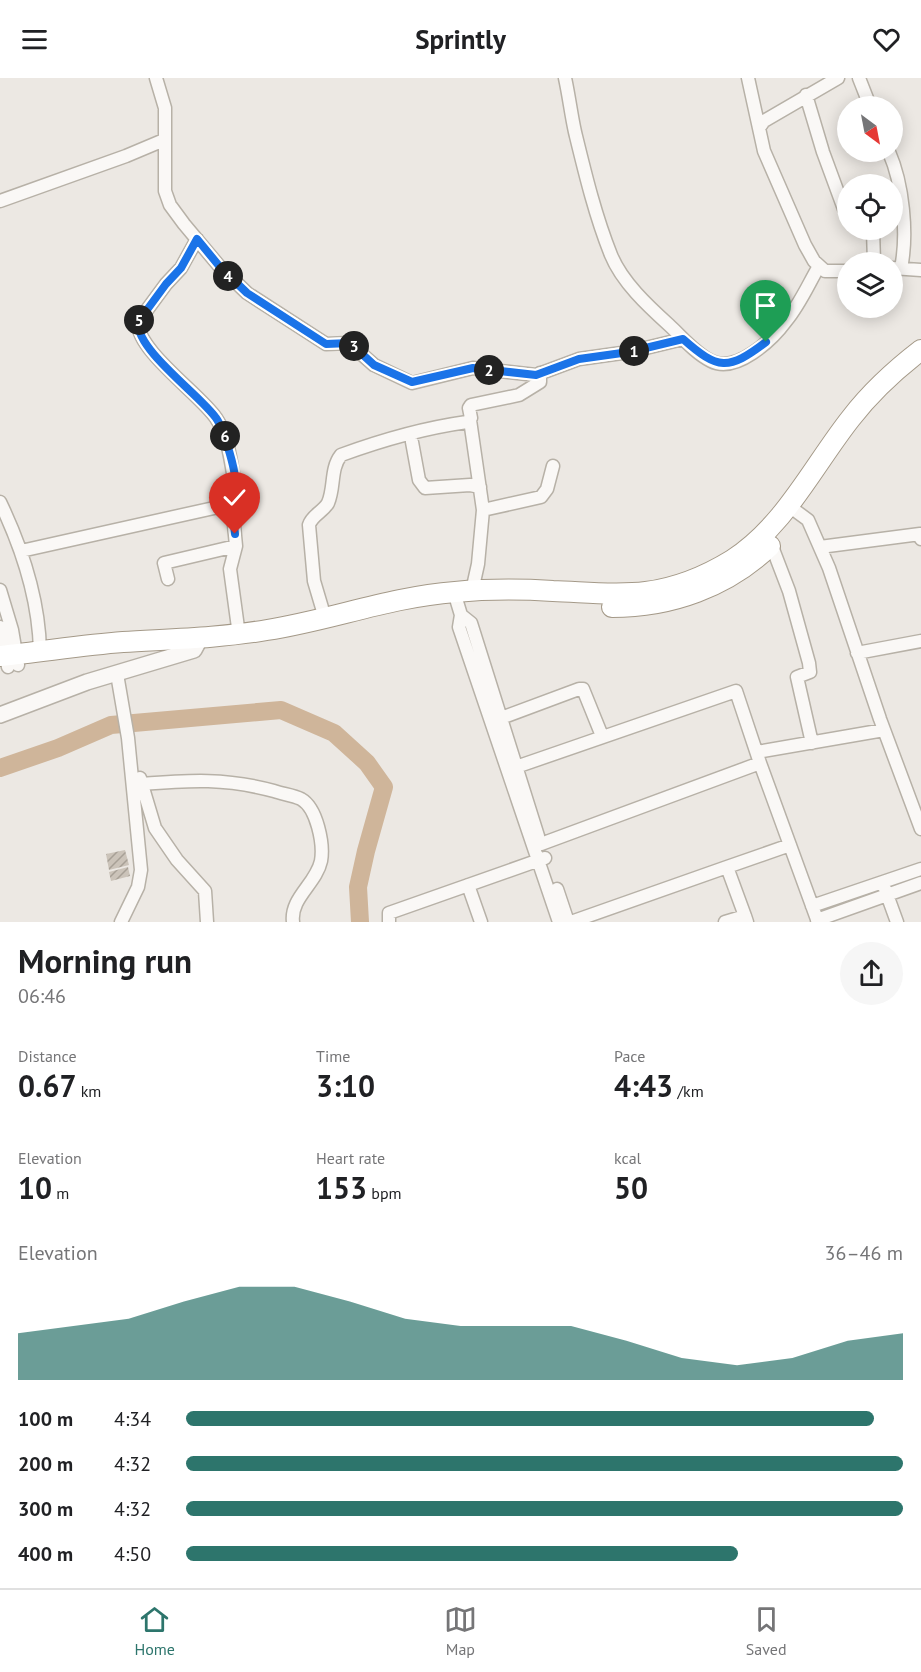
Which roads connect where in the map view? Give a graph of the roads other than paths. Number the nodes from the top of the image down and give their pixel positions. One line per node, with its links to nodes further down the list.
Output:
1 (156, 78): 9 (street)
2 (565, 78): 19 (street)
3 (748, 78): 8 (street)
4 (838, 78): 6 (street)
5 (859, 78): 7 (street)
6 (806, 95): 8 (street); 10 (street)
7 (866, 96)
8 (759, 128): 15 (street)
9 (164, 140): 11 (street); 12 (street)
10 (837, 190)
11 (0, 201)
12 (197, 239): 22 (street); 28 (street)
13 (902, 240): 14 (street)
14 (903, 257)
15 (819, 266): 18 (street); 19 (street)
16 (903, 268): 17 (street)
17 (921, 270)
18 (837, 271)
19 (683, 339): 22 (street)
20 (921, 350): 29 (highway)
21 (921, 365): 29 (highway)
22 (540, 373): 23 (street)
23 (470, 420): 26 (street); 40 (street)
24 (412, 442): 26 (street)
25 (553, 466): 30 (street)
26 (480, 487): 30 (street)
27 (0, 502): 36 (street)
28 (232, 504): 34 (street); 36 (street)
29 (794, 509): 33 (highway); 35 (street); 39 (highway)
30 (483, 510): 39 (street)
31 (921, 534): 32 (street); 35 (street)
32 (921, 539)
33 (771, 544): 39 (highway); 53 (street)
34 (236, 546): 37 (street); 42 (street)
35 (820, 547): 46 (street)
36 (21, 551): 45 (street)
37 (168, 579)
38 (0, 590): 47 (street)
39 (461, 600): 40 (highway); 44 (highway); 50 (street); 63 (street)
40 (325, 618): 42 (highway)
41 (0, 627): 47 (street)
42 (239, 635): 44 (highway)
43 (921, 641): 46 (street)
44 (198, 644): 45 (highway); 47 (highway); 48 (street)
45 (40, 651): 47 (highway)
46 (857, 652): 51 (street)
47 (8, 661)
48 (117, 674): 49 (street); 54 (street)
49 (0, 715)
50 (501, 718): 52 (street); 56 (street)
51 (884, 730): 53 (street); 59 (street)
52 (602, 736): 55 (street); 56 (street)
53 (812, 743): 55 (street)
54 (129, 755): 57 (street); 73 (street)
55 (759, 758): 61 (street); 62 (street)
56 (516, 767): 61 (street)
57 (142, 784): 74 (street); 75 (street)
58 (921, 789): 59 (street)
59 (908, 793): 60 (street)
60 (921, 829)
61 (541, 844): 63 (street)
62 (790, 845): 64 (street); 70 (street)
63 (542, 859): 68 (street); 78 (street); 79 (street)
64 (727, 867): 71 (street); 79 (street)
65 (921, 869): 66 (street)
66 (883, 882): 69 (street); 70 (street)
67 (921, 883): 69 (street)
68 (468, 885): 76 (street); 77 (street)
69 (888, 895): 72 (street); 81 (street)
70 (812, 906): 72 (street)
71 (746, 919): 80 (street)
72 (818, 921)
73 (121, 922)
74 (207, 922)
75 (293, 922)
76 (389, 922)
77 (481, 922)
78 (559, 922)
79 (570, 922)
80 (725, 922)
81 (897, 922)

